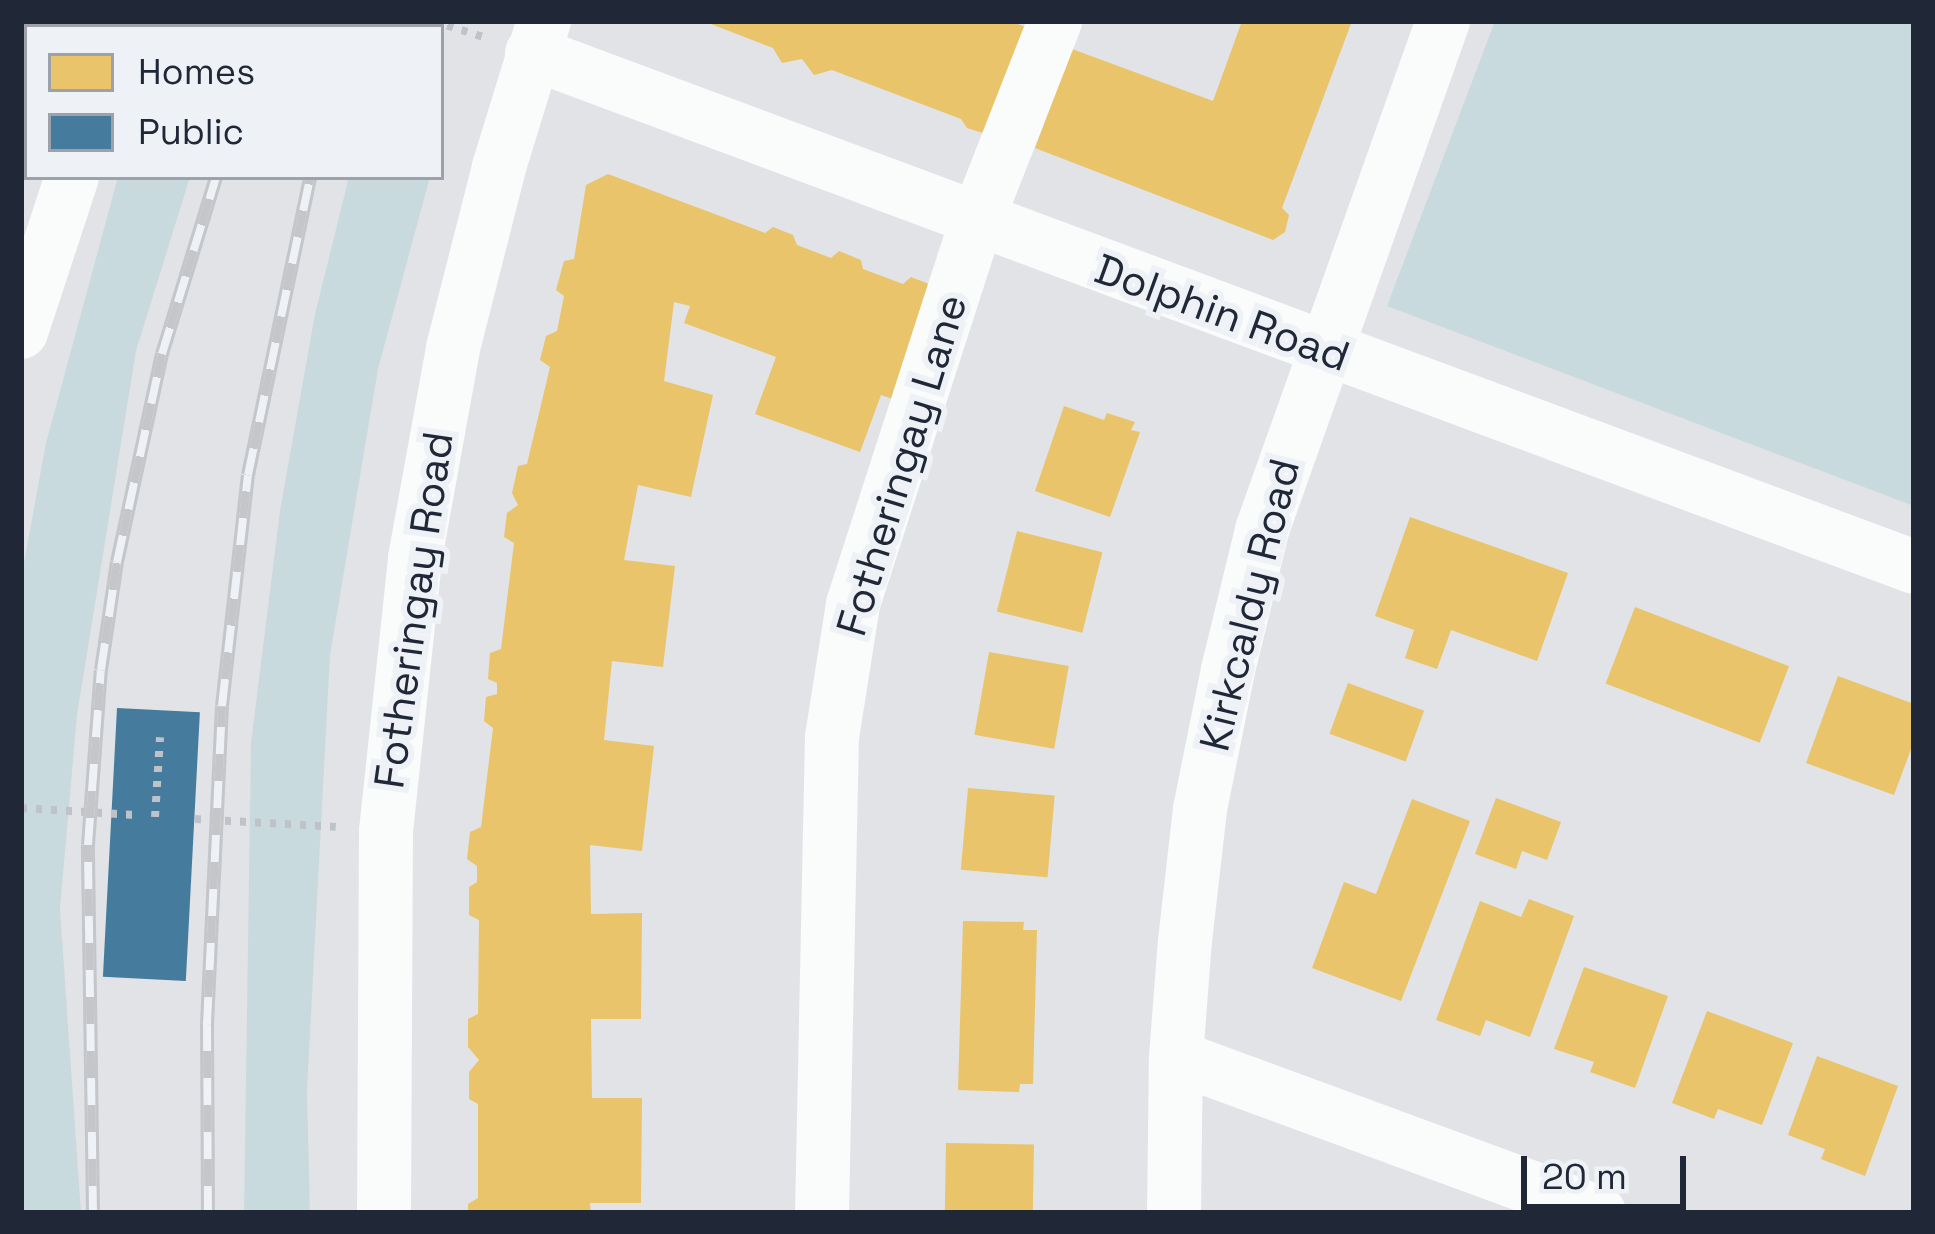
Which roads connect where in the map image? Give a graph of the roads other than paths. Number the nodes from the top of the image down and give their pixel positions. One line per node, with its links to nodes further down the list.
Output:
1 (1055, 21): 5 (street, Fotheringay Lane)
2 (1443, 21): 7 (street, Kirkcaldy Road)
3 (538, 37): 5 (street, Dolphin Road); 10 (street, Fotheringay Road)
4 (71, 180): 6 (street)
5 (976, 223): 7 (street, Dolphin Road); 11 (street, Fotheringay Lane)
6 (21, 332)
7 (1322, 349): 8 (street, Dolphin Road); 9 (street, Kirkcaldy Road)
8 (1914, 567)
9 (1176, 1057): 12 (street, Kirkcaldy Road); 13 (street)
10 (384, 1213)
11 (822, 1213)
12 (1174, 1213)
13 (1598, 1213)

